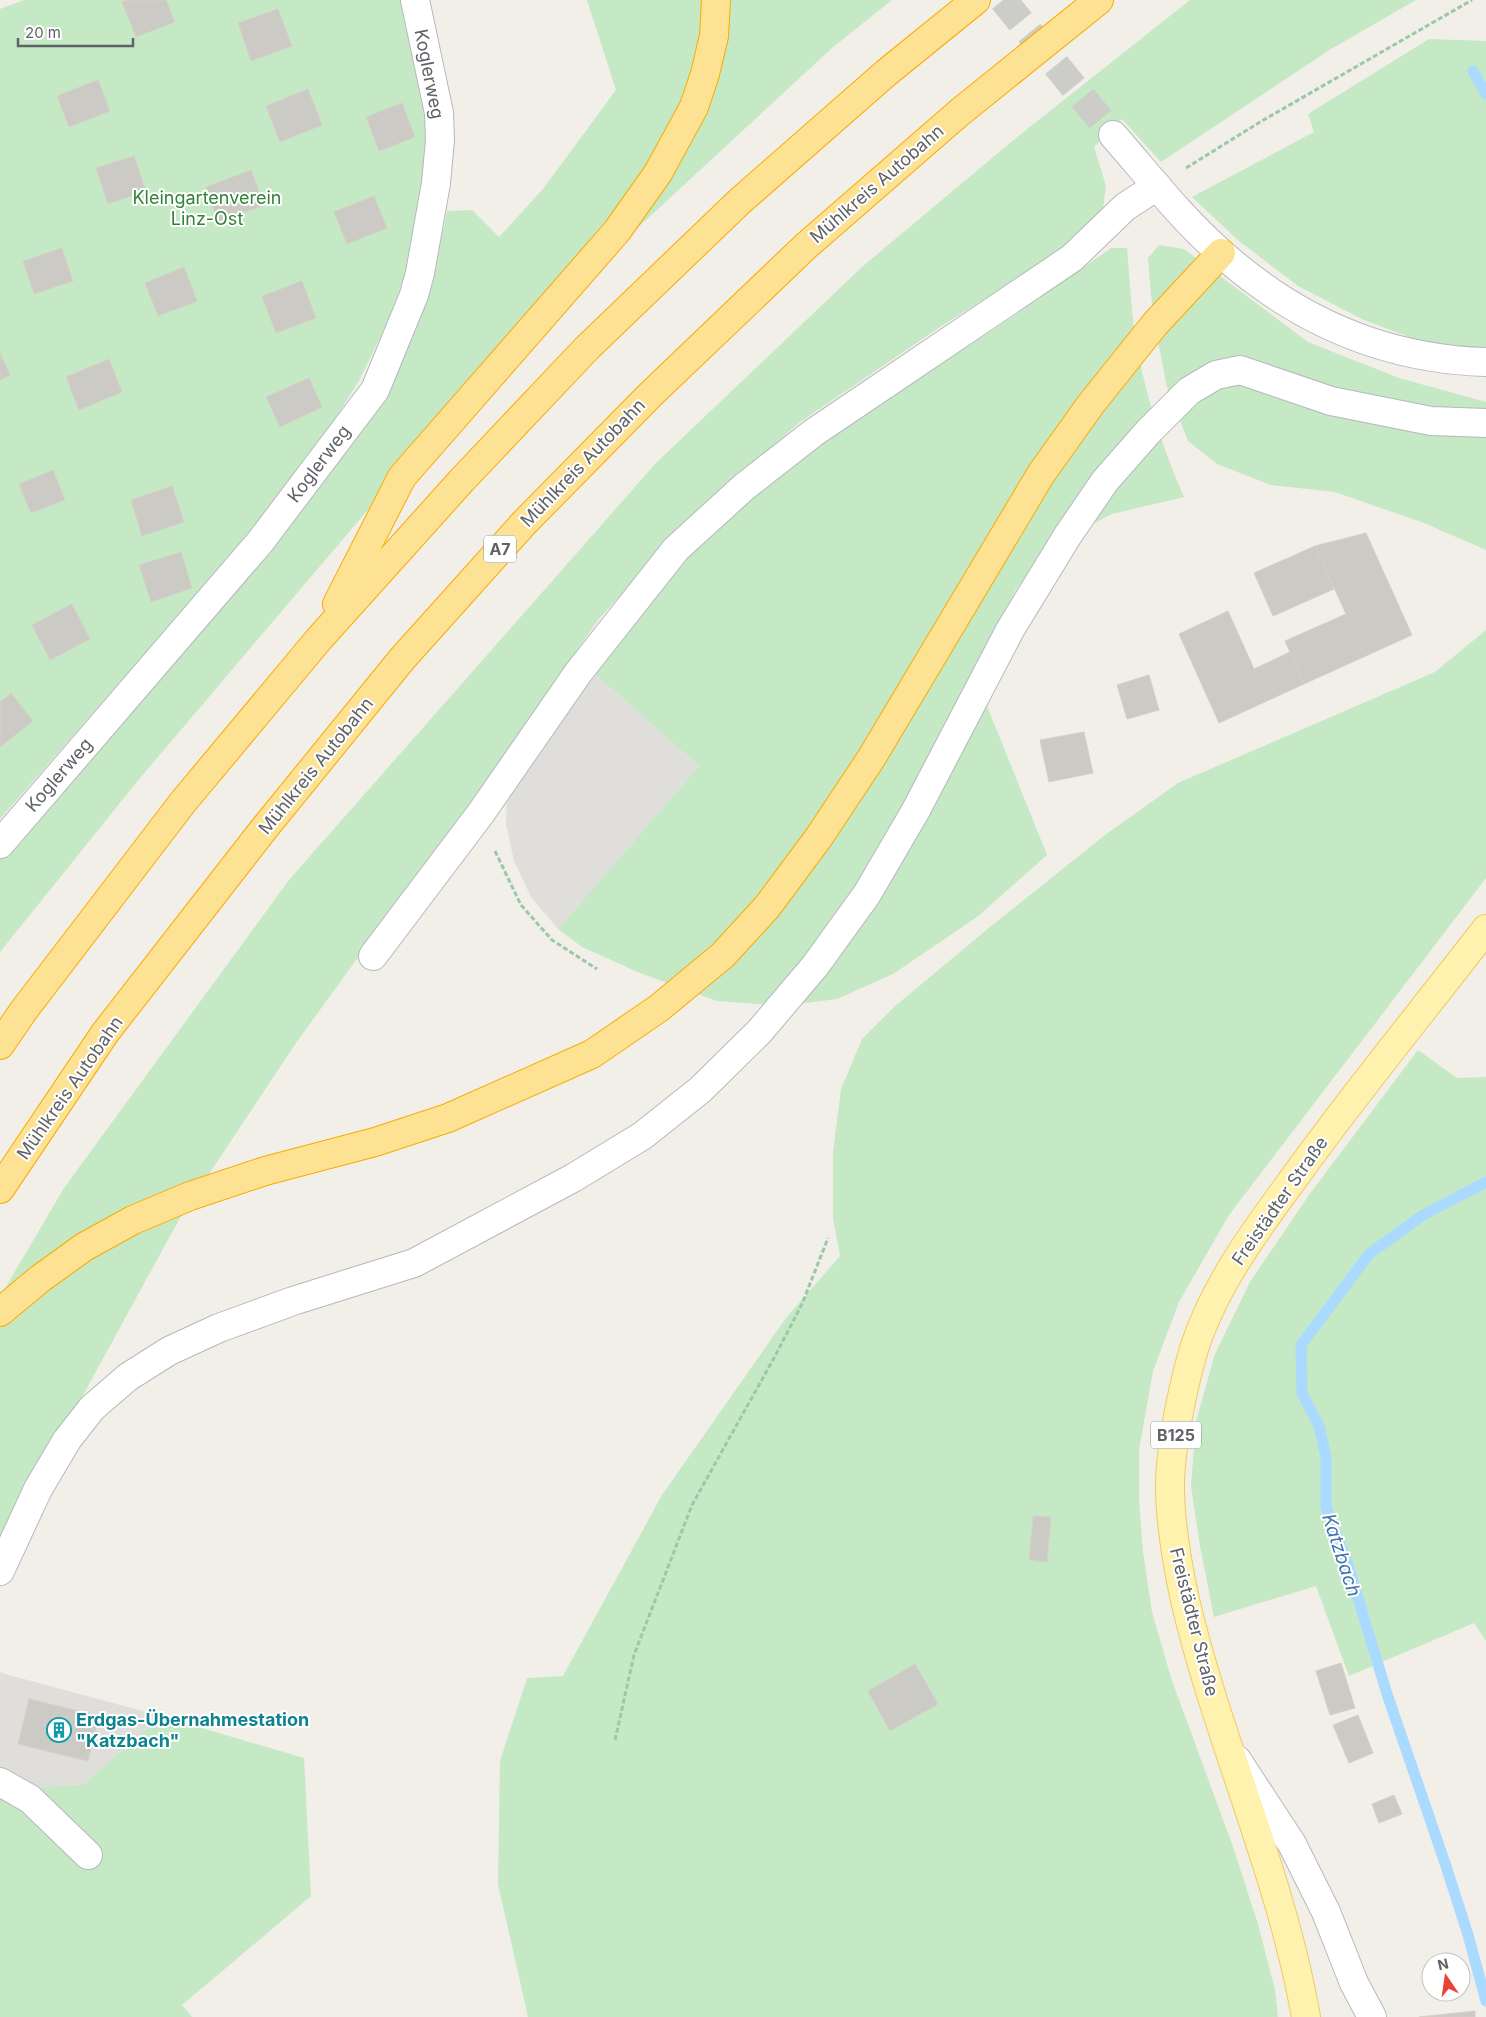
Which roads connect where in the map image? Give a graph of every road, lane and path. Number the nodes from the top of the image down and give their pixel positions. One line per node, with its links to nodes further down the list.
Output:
1 (415, 0): 13 (street, Koglerweg)
2 (716, 0): 11 (highway)
3 (976, 0): 11 (highway)
4 (1099, 0): 18 (highway, Mühlkreis Autobahn / A7)
5 (1472, 0): 7 (path)
6 (1113, 135): 7 (street)
7 (1157, 186): 8 (street); 12 (street)
8 (1221, 253): 9 (street); 20 (highway)
9 (1486, 362)
10 (1486, 423): 21 (street)
11 (319, 639): 17 (highway)
12 (482, 813): 15 (street); 16 (path)
13 (0, 844)
14 (1486, 929): 23 (main road, Freistädter Straße / B125)
15 (373, 956)
16 (597, 970)
17 (0, 1045)
18 (0, 1189)
19 (828, 1238): 22 (path)
20 (0, 1312)
21 (0, 1570)
22 (615, 1740)
23 (1229, 1749): 26 (main road, Freistädter Straße / B125); 27 (street, Freistädter Straße)
24 (0, 1782): 25 (street)
25 (88, 1855)
26 (1306, 2017)
27 (1372, 2017)

